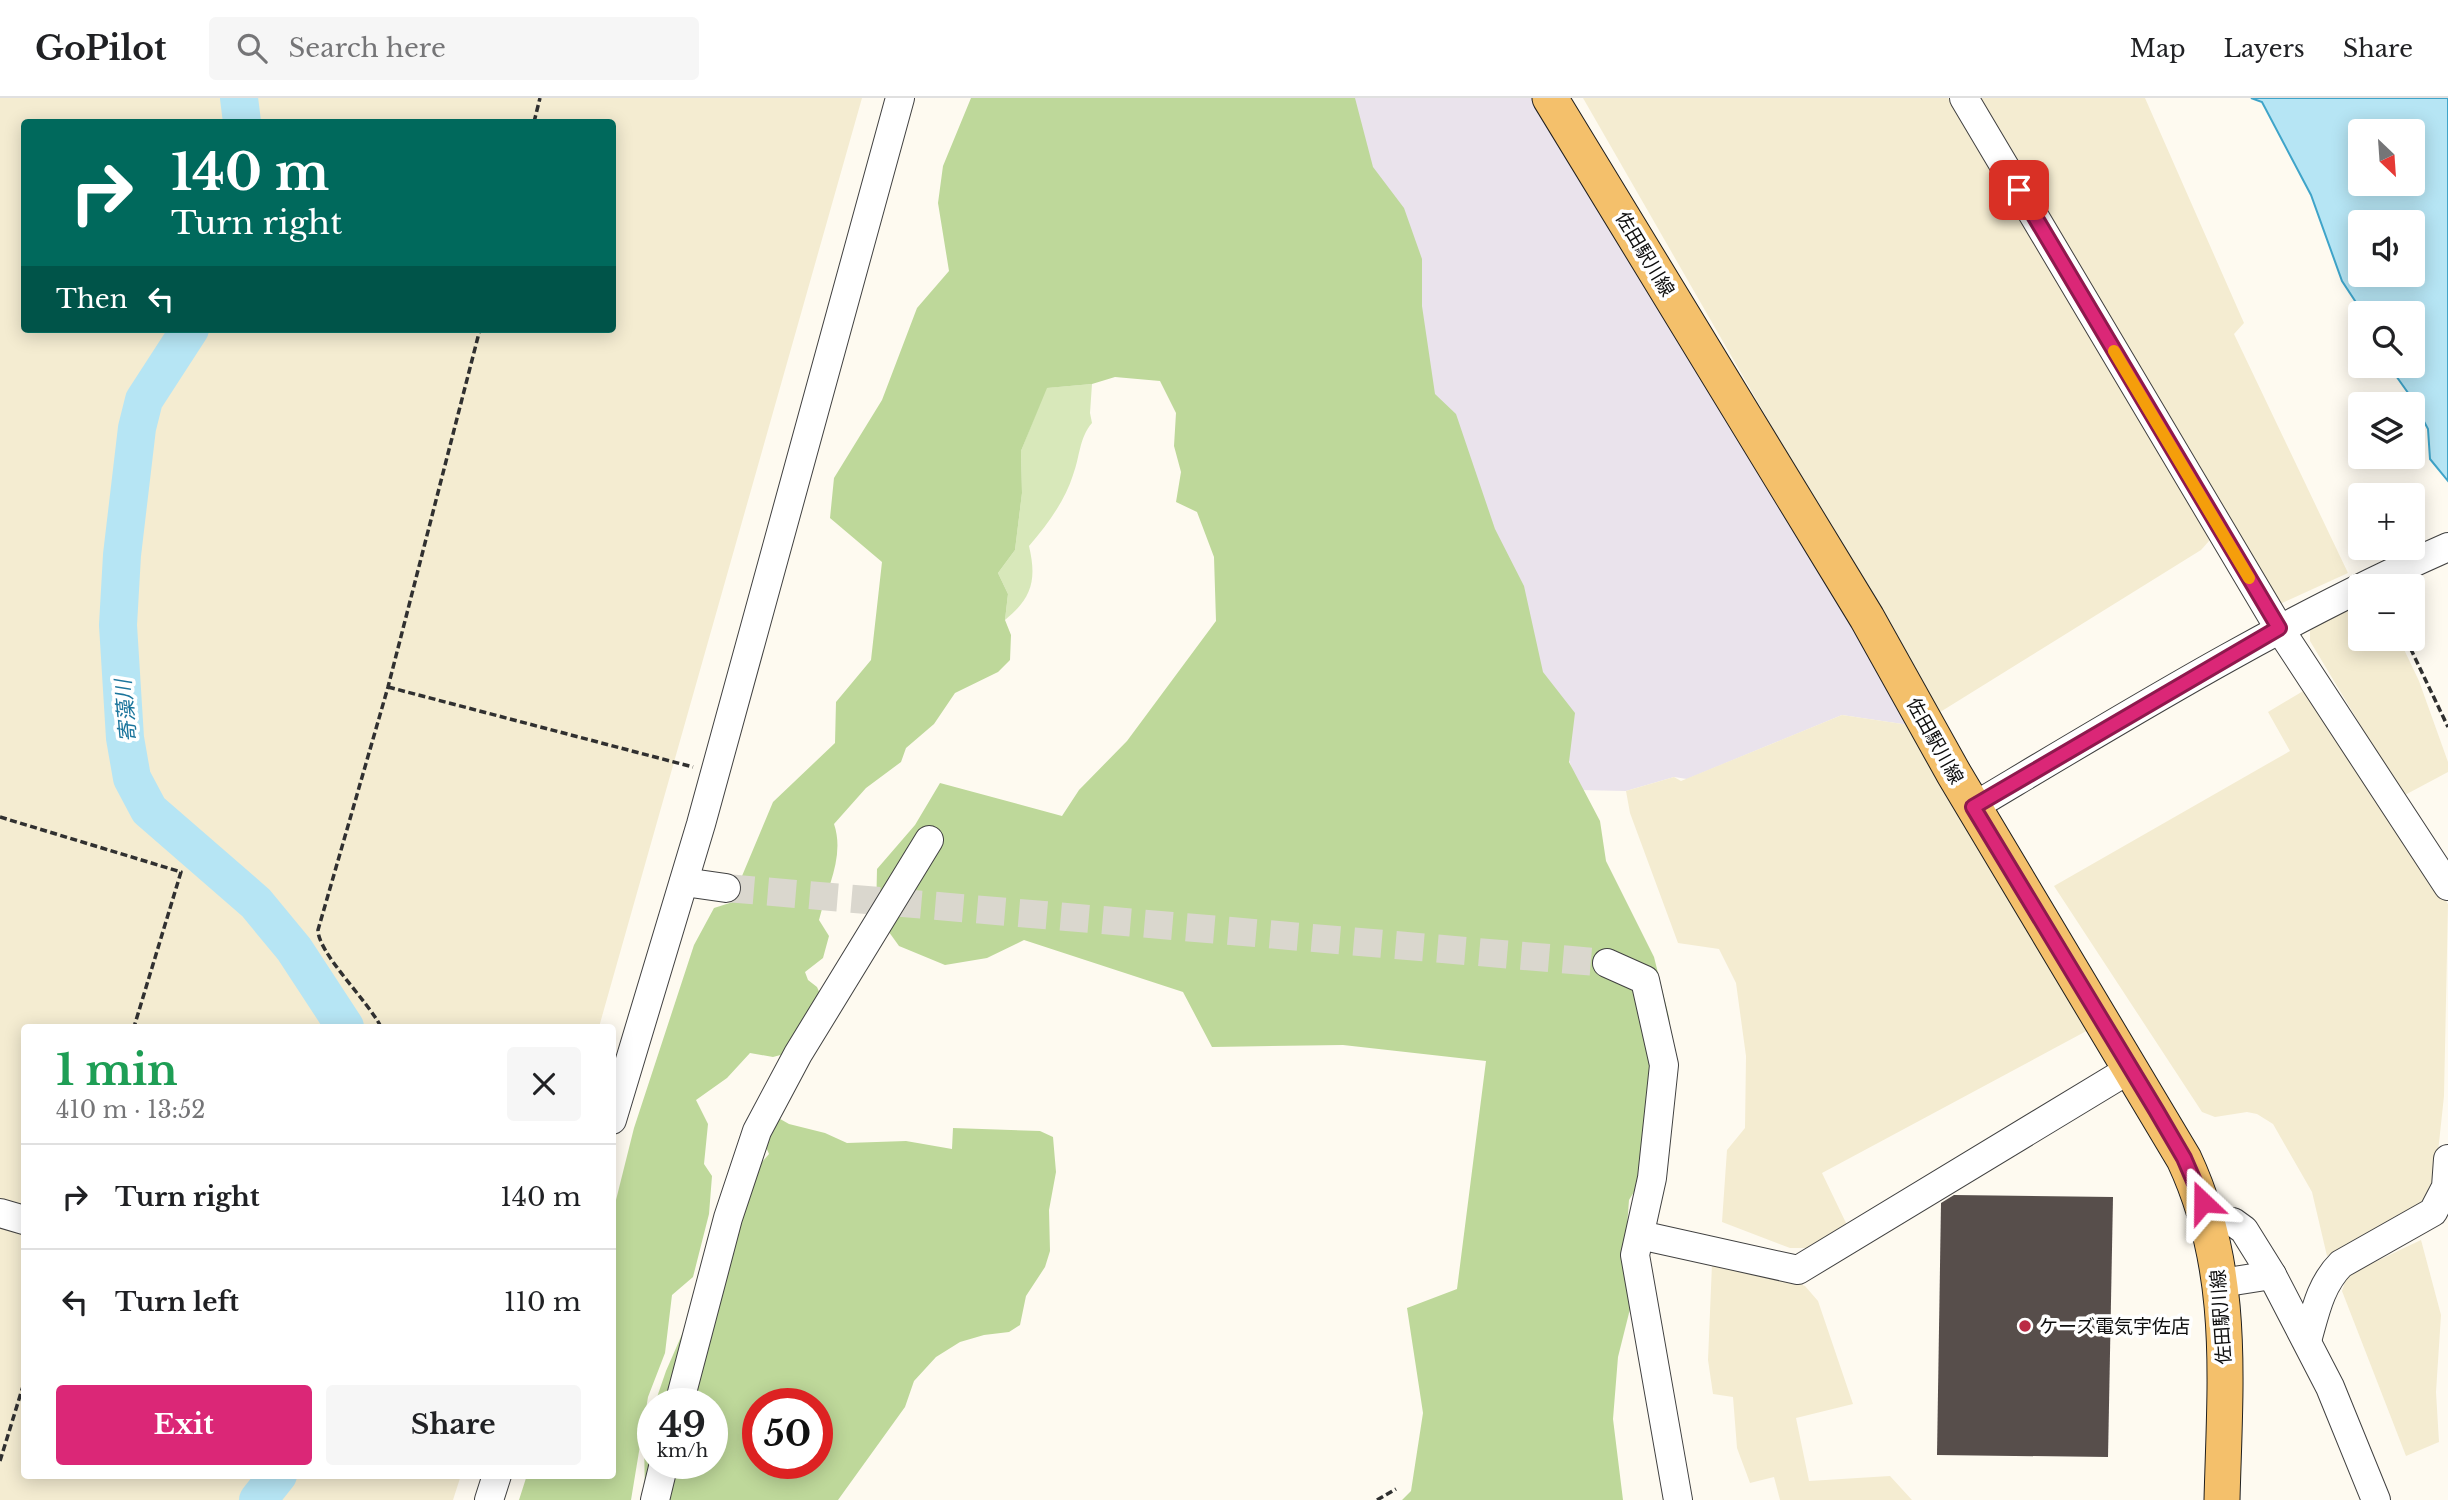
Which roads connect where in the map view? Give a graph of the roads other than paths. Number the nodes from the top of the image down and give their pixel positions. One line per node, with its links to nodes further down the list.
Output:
1 (900, 98): 8 (street)
2 (1550, 98): 6 (main road, 佐田駅川線)
3 (1964, 98): 5 (street)
4 (2448, 547): 5 (street)
5 (2279, 628): 6 (street); 9 (street)
6 (1973, 807): 12 (main road, 佐田駅川線)
7 (929, 840): 22 (street)
8 (684, 882): 10 (street); 13 (street)
9 (2448, 886)
10 (726, 888)
11 (1607, 963): 18 (street)
12 (2130, 1069): 16 (main road, 佐田駅川線); 18 (street)
13 (616, 1107)
14 (2448, 1159): 21 (street)
15 (0, 1213): 17 (street)
16 (2207, 1218): 19 (street); 20 (main road, 佐田駅川線)
17 (21, 1219)
18 (1640, 1235): 27 (street)
19 (2272, 1275): 20 (street); 21 (street)
20 (2221, 1283): 28 (main road, 佐田駅川線)
21 (2307, 1341): 29 (street)
22 (683, 1388)
23 (496, 1479): 25 (street)
24 (660, 1479): 26 (street)
25 (489, 1500)
26 (655, 1500)
27 (1678, 1500)
28 (2222, 1500)
29 (2376, 1500)

